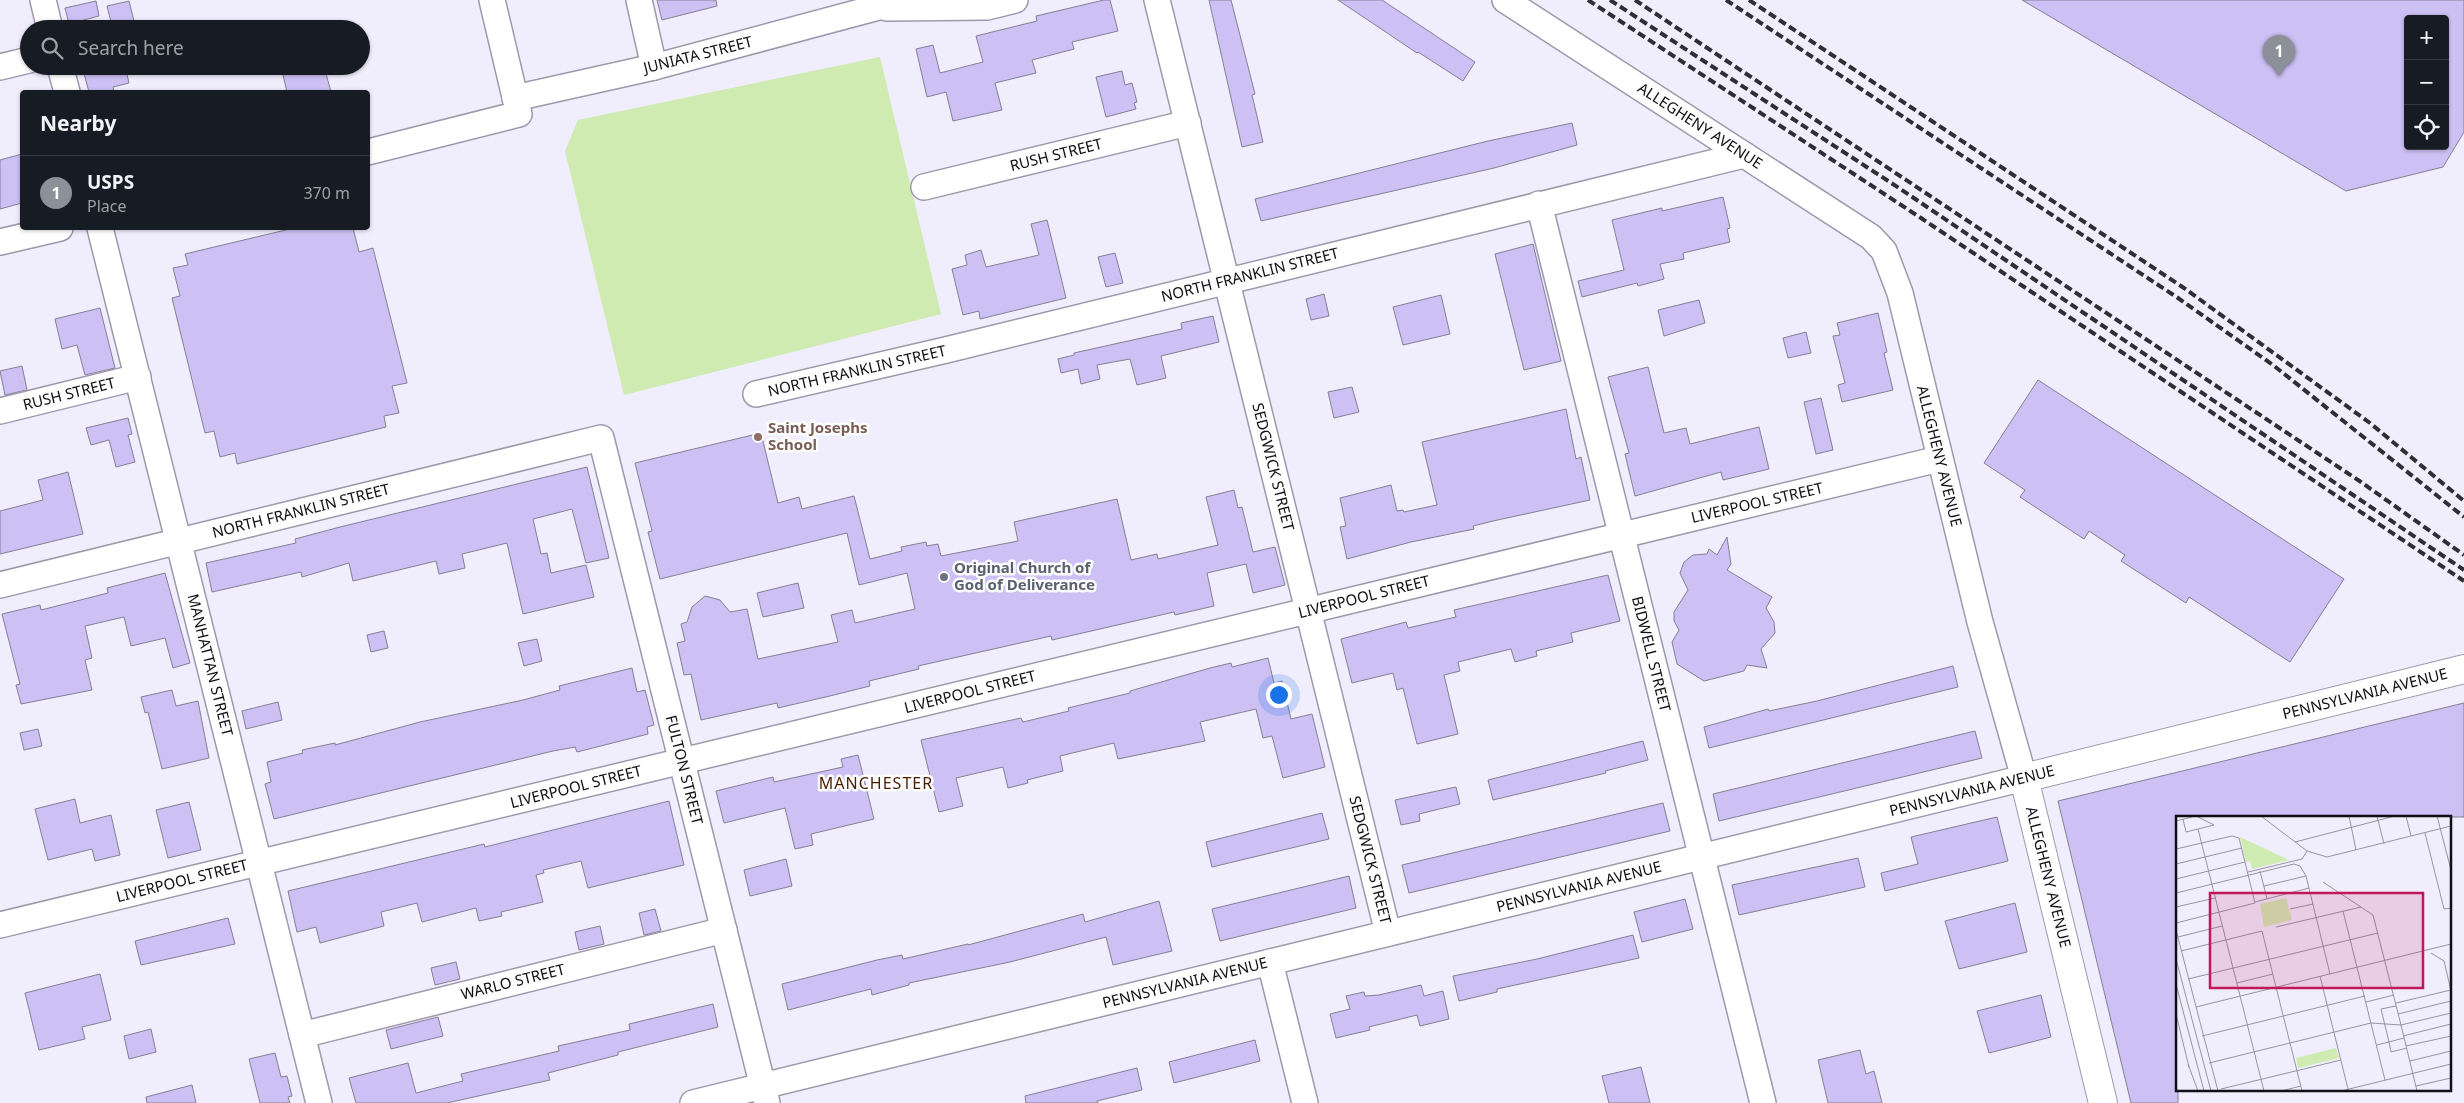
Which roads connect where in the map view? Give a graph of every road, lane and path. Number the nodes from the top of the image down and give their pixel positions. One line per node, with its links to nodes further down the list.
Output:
1 (43, 0): 9 (street)
2 (492, 0): 15 (street)
3 (639, 0): 12 (street)
4 (906, 0): 8 (street, JUNIATA STREET)
5 (1015, 0): 8 (street, JUNIATA STREET)
6 (1157, 0): 16 (street, SEDGWICK STREET)
7 (1505, 0): 18 (street, ALLEGHENY AVENUE)
8 (880, 8): 12 (street, JUNIATA STREET)
9 (48, 20)
10 (20, 62): 11 (street)
11 (0, 67)
12 (654, 67): 15 (street, JUNIATA STREET)
13 (62, 75): 14 (street)
14 (66, 90)
15 (517, 106): 17 (street, JUNIATA STREET)
16 (1188, 123): 19 (street, RUSH STREET); 24 (street, SEDGWICK STREET)
17 (370, 151)
18 (1744, 155): 20 (street, NORTH FRANKLIN STREET); 29 (street, ALLEGHENY AVENUE)
19 (924, 187)
20 (1539, 204): 24 (street, NORTH FRANKLIN STREET); 30 (street, BIDWELL STREET)
21 (51, 230): 23 (street)
22 (101, 230): 25 (street, MANHATTAN STREET)
23 (0, 242)
24 (1227, 280): 26 (street, NORTH FRANKLIN STREET); 33 (street, SEDGWICK STREET)
25 (138, 377): 27 (street, RUSH STREET); 31 (street, MANHATTAN STREET)
26 (756, 394)
27 (0, 410)
28 (601, 438): 31 (street, NORTH FRANKLIN STREET); 35 (street, FULTON STREET)
29 (1940, 458): 30 (street, LIVERPOOL STREET); 36 (street, ALLEGHENY AVENUE)
30 (1622, 535): 33 (street, LIVERPOOL STREET); 37 (street, BIDWELL STREET)
31 (179, 541): 32 (street, NORTH FRANKLIN STREET); 38 (street, MANHATTAN STREET)
32 (0, 585)
33 (1308, 610): 35 (street, LIVERPOOL STREET); 41 (street, SEDGWICK STREET)
34 (2464, 669): 36 (street, PENNSYLVANIA AVENUE)
35 (682, 761): 38 (street, LIVERPOOL STREET); 40 (street, FULTON STREET)
36 (2024, 778): 37 (street, PENNSYLVANIA AVENUE); 49 (street, ALLEGHENY AVENUE)
37 (1702, 857): 41 (street, PENNSYLVANIA AVENUE); 48 (street, BIDWELL STREET)
38 (259, 863): 39 (street, LIVERPOOL STREET); 43 (street, MANHATTAN STREET)
39 (0, 925)
40 (724, 930): 43 (street, WARLO STREET); 44 (street, FULTON STREET)
41 (1388, 933): 42 (street, PENNSYLVANIA AVENUE)
42 (1270, 962): 44 (street, PENNSYLVANIA AVENUE); 47 (street)
43 (302, 1035): 45 (street, MANHATTAN STREET)
44 (765, 1094): 46 (street, PENNSYLVANIA AVENUE)
45 (319, 1103)
46 (693, 1103)
47 (1305, 1103)
48 (1763, 1103)
49 (2102, 1103)

